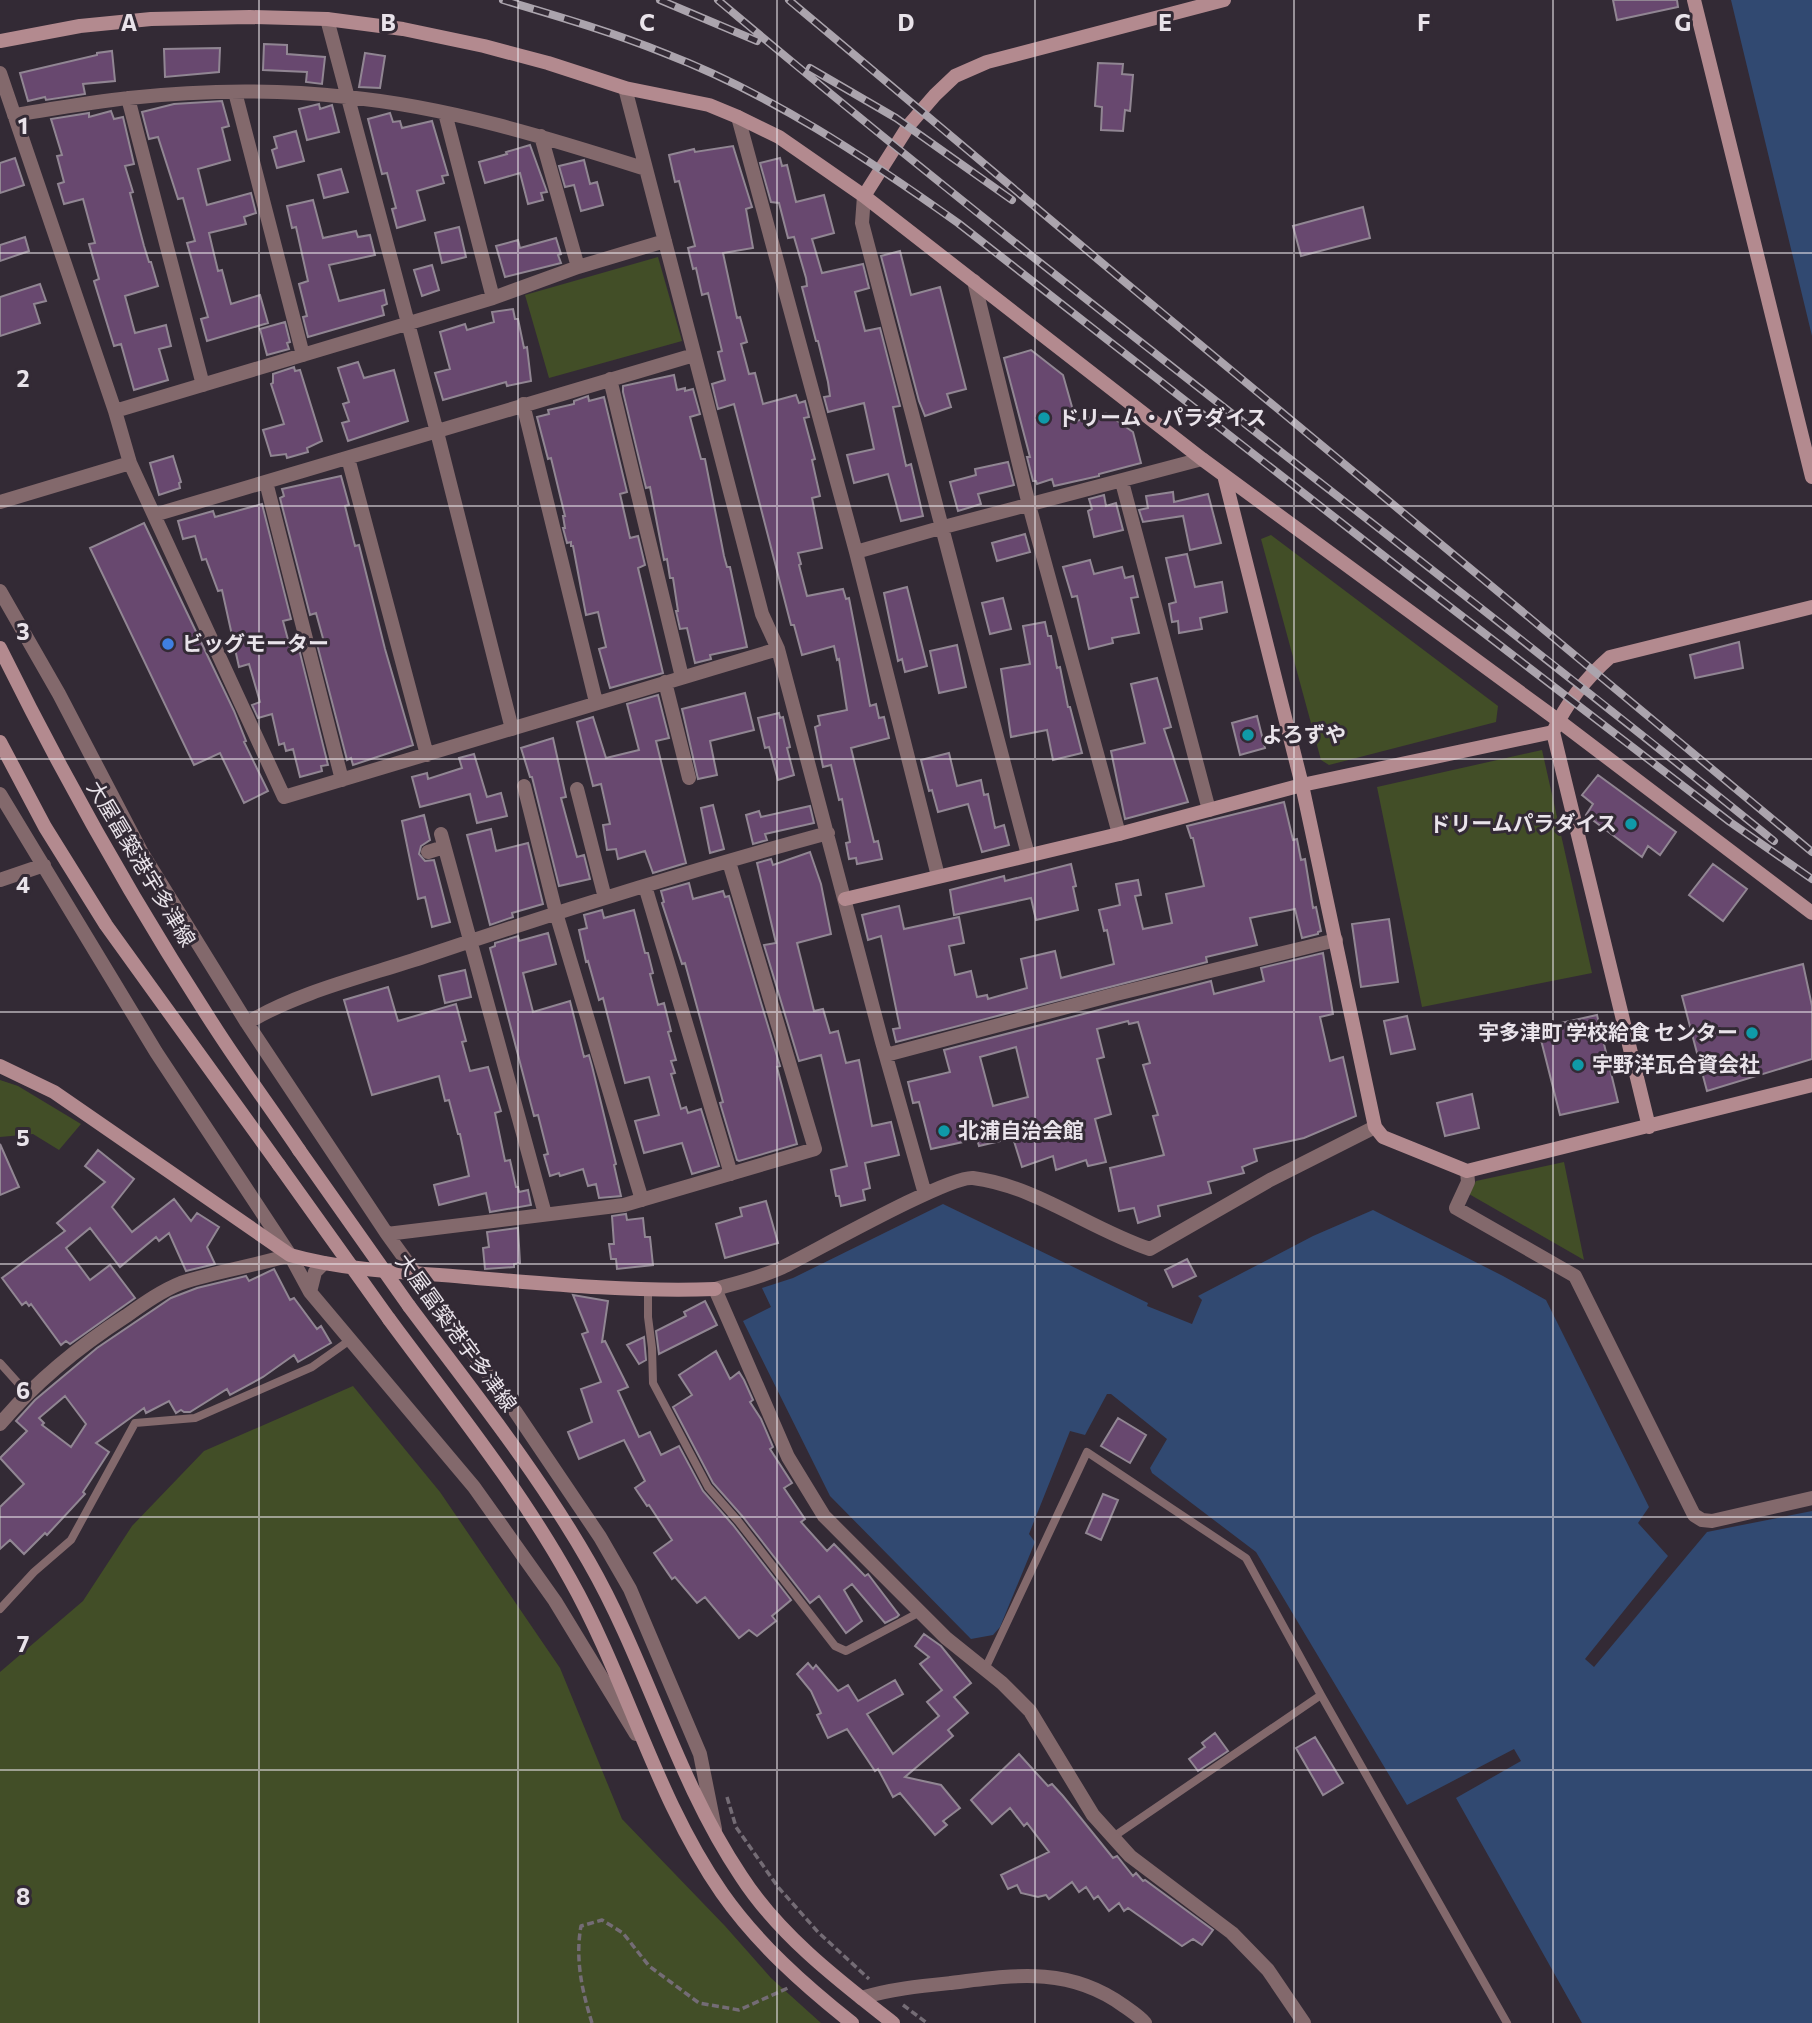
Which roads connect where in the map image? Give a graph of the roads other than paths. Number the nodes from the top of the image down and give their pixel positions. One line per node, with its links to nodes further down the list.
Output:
1 (1224, 0): 15 (street)
2 (1694, 0): 32 (street)
3 (327, 19): 4 (street); 6 (street); 8 (street)
4 (0, 41)
5 (0, 73): 11 (street)
6 (625, 88): 12 (street); 14 (street)
7 (235, 92): 8 (street); 9 (street); 21 (street)
8 (346, 96): 10 (street); 20 (street)
9 (128, 98): 11 (street); 24 (street)
10 (445, 113): 13 (street); 19 (street)
11 (14, 115): 26 (street)
12 (738, 117): 15 (street); 39 (street)
13 (541, 136): 14 (street); 17 (street)
14 (646, 169): 16 (street)
15 (864, 196): 18 (street); 38 (street)
16 (664, 241): 17 (street); 22 (street)
17 (578, 267): 19 (street)
18 (974, 281): 29 (street); 36 (street)
19 (493, 298): 20 (street)
20 (407, 323): 21 (street); 27 (street)
21 (303, 355): 24 (street)
22 (694, 355): 23 (street); 43 (street)
23 (610, 379): 25 (street); 44 (street)
24 (203, 384): 26 (street)
25 (523, 404): 27 (street); 46 (street)
26 (115, 411): 30 (street)
27 (437, 432): 28 (street); 48 (street)
28 (348, 458): 33 (street); 50 (street)
29 (1202, 459): 31 (street); 34 (street)
30 (130, 463): 35 (street); 37 (street)
31 (1224, 475): 47 (street); 53 (street)
32 (1812, 477)
33 (265, 482): 37 (street); 52 (street)
34 (1122, 482): 36 (street); 57 (street)
35 (0, 502)
36 (1029, 505): 38 (street); 59 (street)
37 (154, 515): 52 (street)
38 (940, 528): 39 (street); 61 (street)
39 (856, 552): 64 (street)
40 (0, 591): 73 (street)
41 (1812, 607): 47 (street)
42 (0, 648): 102 (street, 大屋冨築港宇多津線, bridge)
43 (778, 649): 44 (street); 58 (street)
44 (682, 677): 45 (street)
45 (665, 682): 46 (street); 51 (street)
46 (596, 702): 48 (street)
47 (1556, 726): 53 (street); 70 (street); 77 (street)
48 (512, 729): 50 (street)
49 (0, 742): 100 (street, bridge)
50 (427, 755): 52 (street)
51 (689, 778)
52 (342, 780)
53 (1302, 785): 57 (street); 71 (street)
54 (524, 786): 69 (street)
55 (578, 789): 67 (street)
56 (0, 794): 63 (street)
57 (1209, 810): 59 (street)
58 (828, 833): 62 (street); 68 (street)
59 (1119, 834): 61 (street)
60 (428, 852): 72 (street)
61 (1028, 855): 64 (street)
62 (729, 862): 66 (street); 80 (street)
63 (44, 865): 65 (street); 85 (street)
64 (938, 876): 68 (street)
65 (0, 880)
66 (645, 886): 67 (street); 80 (street)
67 (604, 898): 69 (street)
68 (845, 899): 74 (street)
69 (556, 913): 72 (street); 82 (street)
70 (1812, 913)
71 (1336, 940): 74 (street); 78 (street)
72 (470, 941): 73 (street); 83 (street)
73 (247, 1023): 84 (street)
74 (886, 1055): 81 (street)
75 (0, 1066): 85 (street)
76 (1812, 1085): 77 (street)
77 (1649, 1127): 79 (street)
78 (1375, 1128): 79 (street); 81 (street)
79 (1467, 1171): 95 (street)
80 (731, 1174): 82 (street)
81 (925, 1194): 88 (street)
82 (642, 1200): 83 (street)
83 (545, 1214): 84 (street)
84 (387, 1234): 87 (street)
85 (290, 1255): 86 (street); 90 (street); 93 (street)
86 (324, 1264): 87 (street); 90 (street)
87 (415, 1273): 89 (street); 102 (street)
88 (715, 1289): 89 (street); 97 (street)
89 (648, 1290): 97 (lane)
90 (310, 1292): 91 (street)
91 (350, 1340): 96 (lane); 100 (street)
92 (0, 1363): 93 (lane)
93 (26, 1392): 94 (street)
94 (0, 1424)
95 (1812, 1498)
96 (0, 1609)
97 (920, 1612): 98 (street)
98 (985, 1669): 99 (lane); 101 (street)
99 (1321, 1695): 101 (lane); 108 (lane)
100 (650, 1756): 104 (street)
101 (1113, 1837): 107 (street)
102 (717, 1838): 103 (street, 大屋冨築港宇多津線)
103 (861, 1998): 104 (street); 105 (street, 大屋冨築港宇多津線); 106 (street)
104 (848, 2019)
105 (893, 2023)
106 (1145, 2023)
107 (1304, 2023)
108 (1507, 2023)

